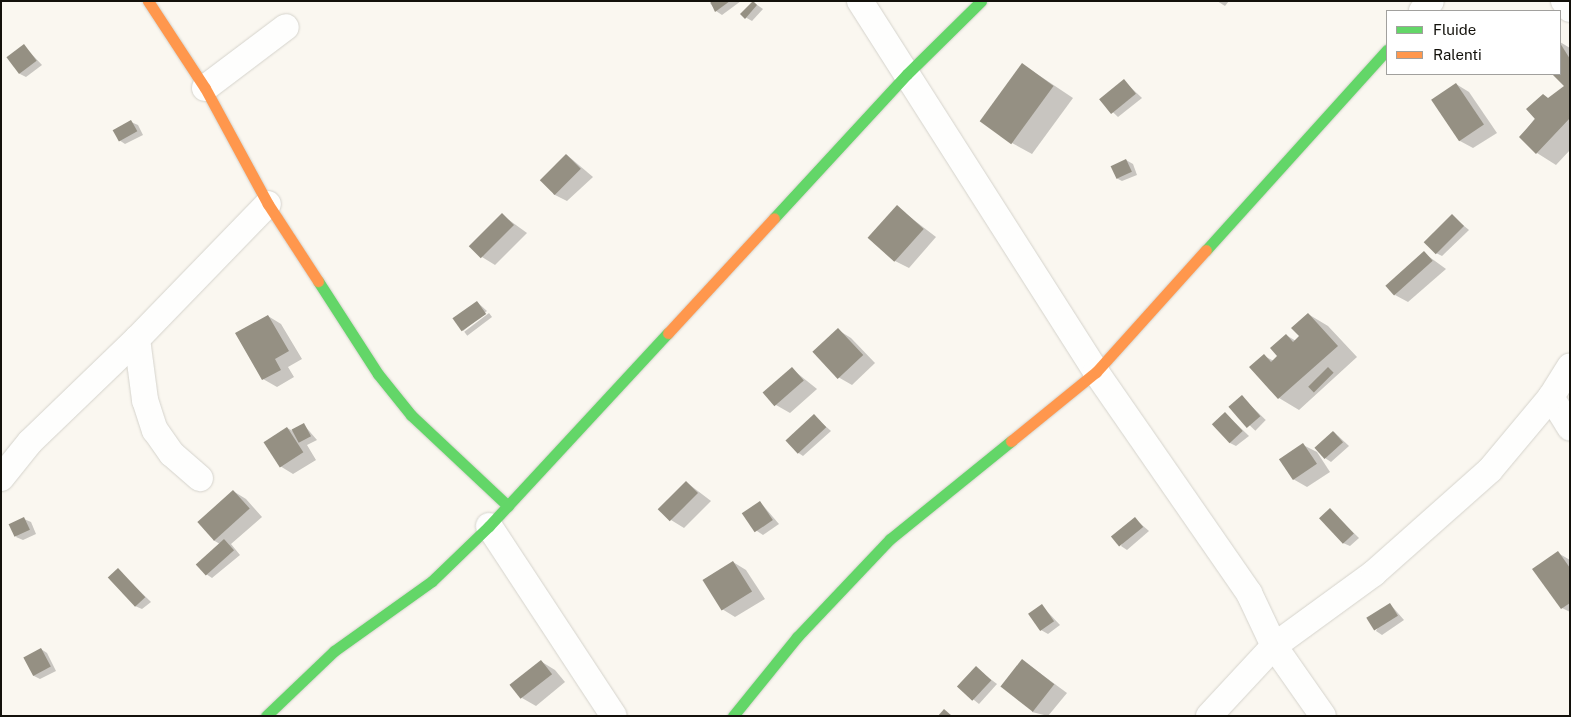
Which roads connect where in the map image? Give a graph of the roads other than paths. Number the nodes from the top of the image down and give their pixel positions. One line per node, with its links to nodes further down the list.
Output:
1 (148, 1): 9 (street)
2 (860, 1): 8 (street)
3 (981, 1): 8 (street)
4 (1564, 1): 5 (street)
5 (1570, 9)
6 (286, 26): 9 (street)
7 (1386, 51): 13 (street)
8 (907, 74): 13 (street); 18 (street)
9 (205, 88): 10 (street)
10 (268, 204): 11 (street); 18 (street)
11 (137, 339): 16 (street); 17 (street)
12 (1570, 366): 14 (street)
13 (1096, 372): 20 (street); 23 (street)
14 (1551, 398): 15 (street); 20 (street)
15 (1570, 427)
16 (1, 478)
17 (200, 478)
18 (508, 506): 19 (street)
19 (489, 526): 21 (street); 22 (street)
20 (1274, 646): 24 (street); 25 (street)
21 (266, 716)
22 (614, 716)
23 (733, 716)
24 (1209, 716)
25 (1323, 716)

